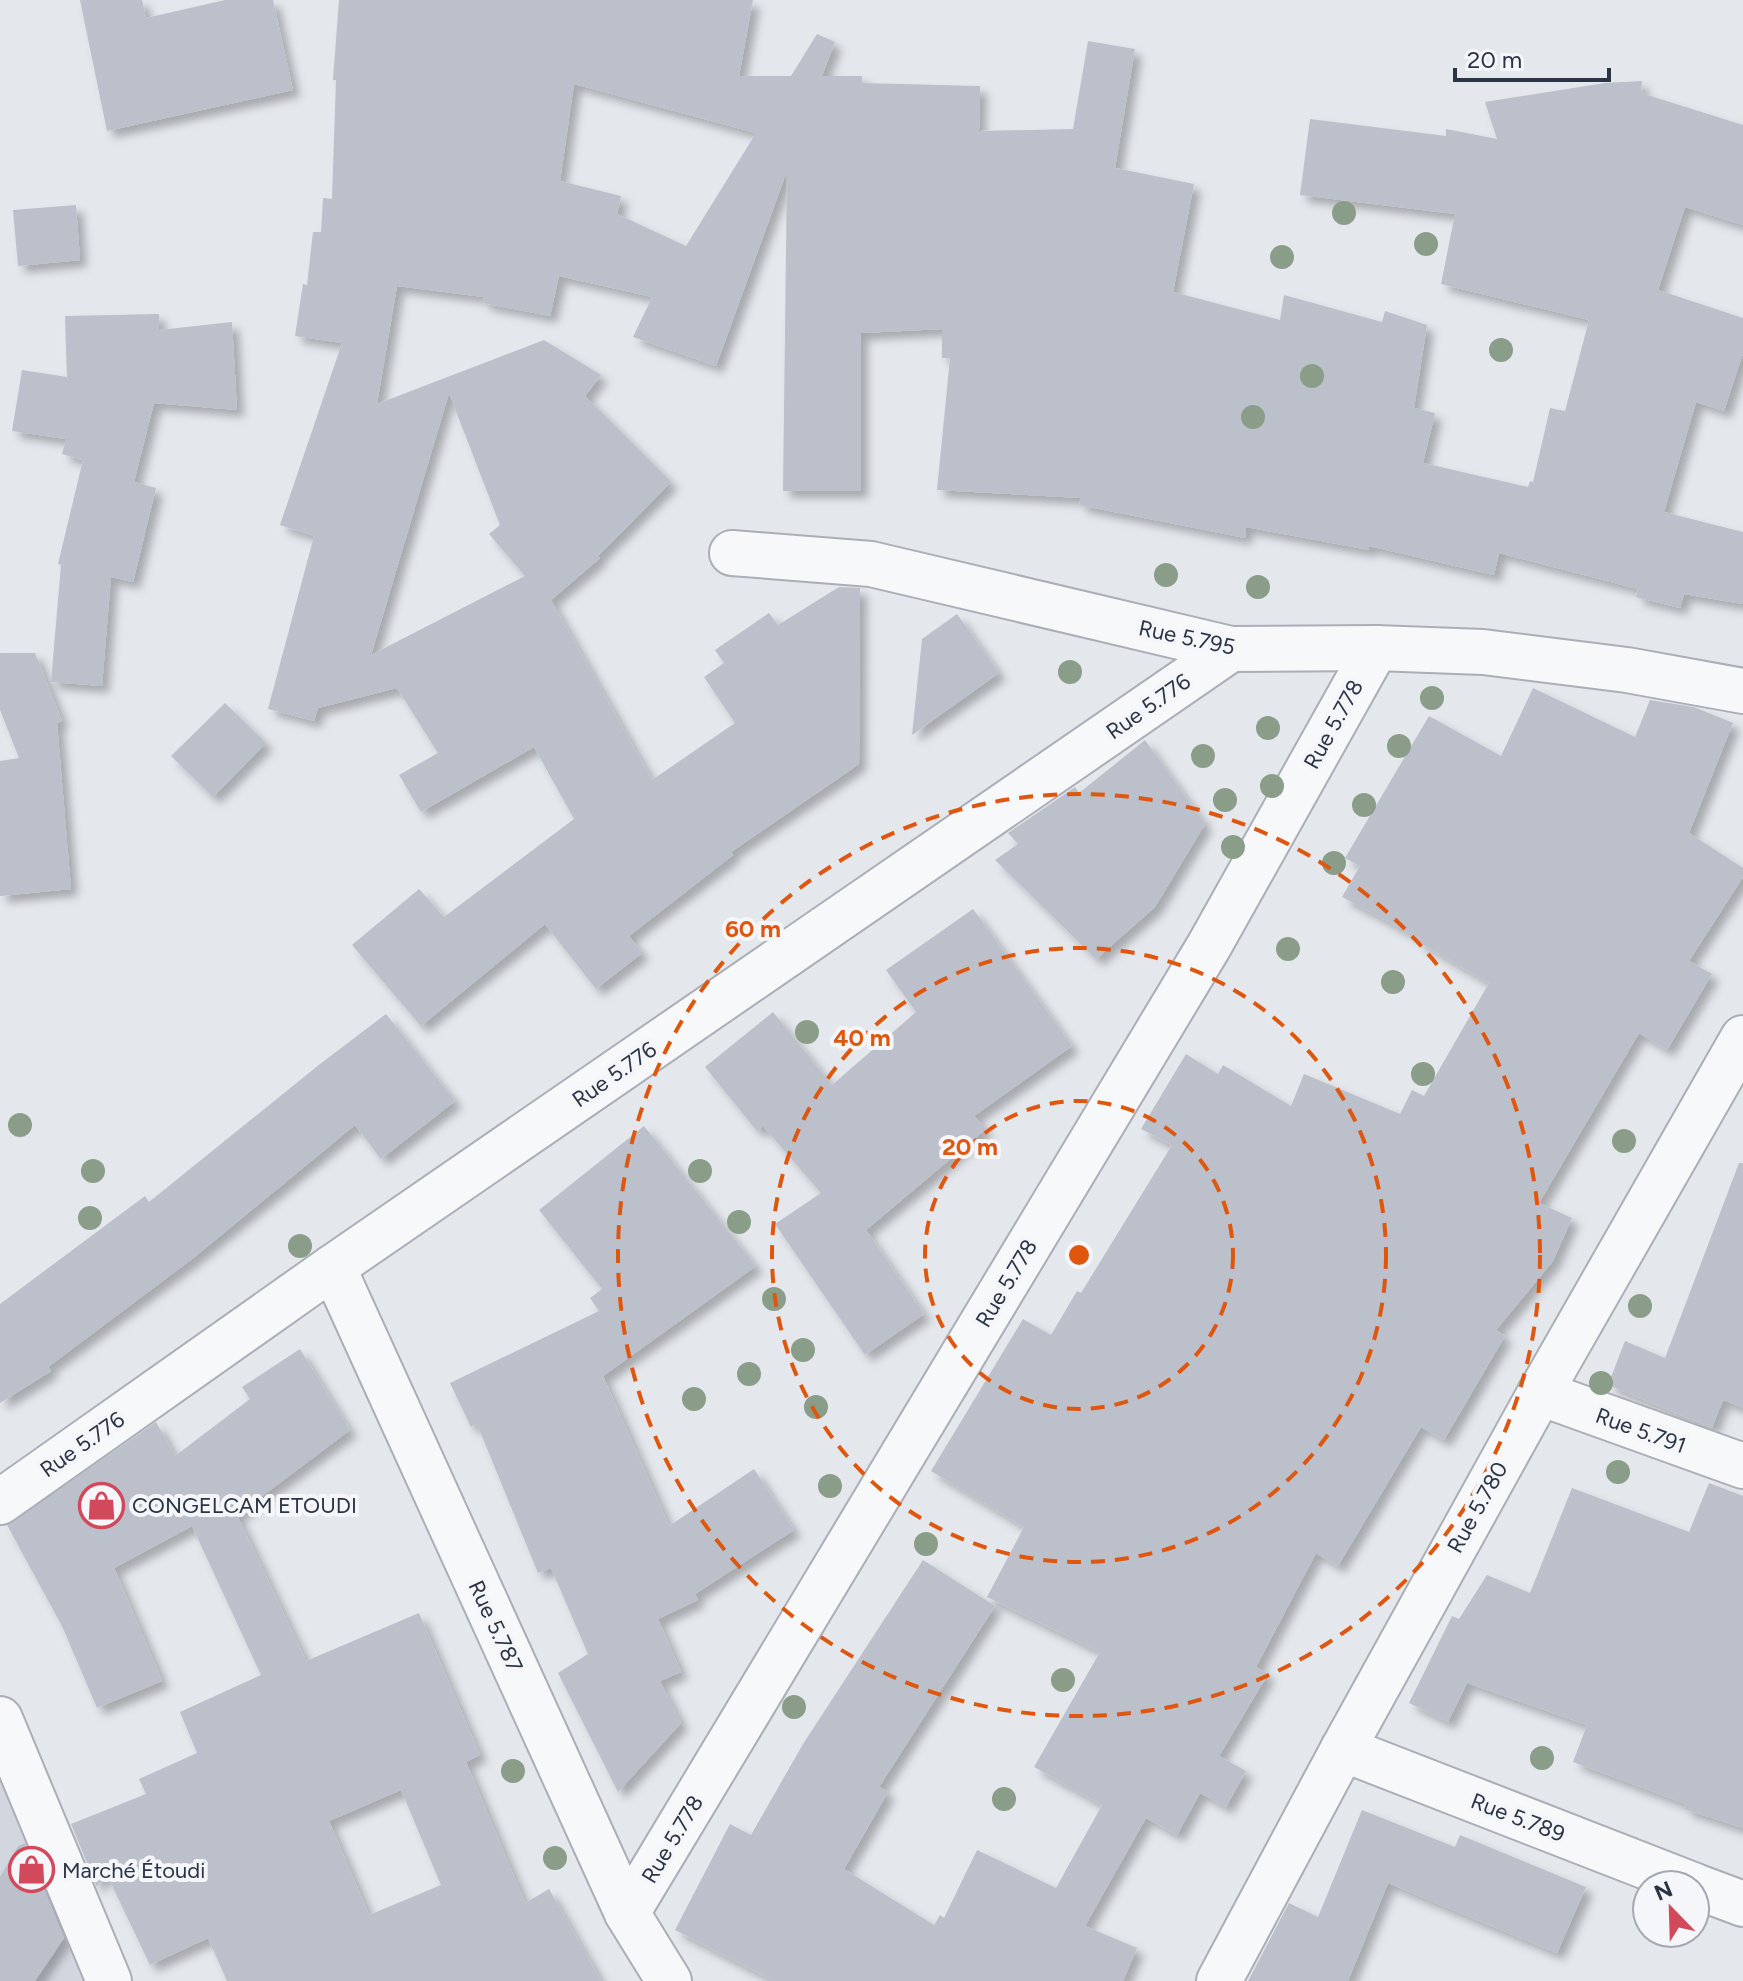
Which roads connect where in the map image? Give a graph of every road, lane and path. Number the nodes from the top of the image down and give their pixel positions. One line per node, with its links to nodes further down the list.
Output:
1 (732, 553): 3 (street, Rue 5.795)
2 (1376, 648): 3 (street, Rue 5.795); 4 (street, Rue 5.795); 15 (street, Rue 5.778)
3 (1231, 649): 6 (street, Rue 5.776)
4 (1743, 691)
5 (1741, 1047): 7 (street, Rue 5.780)
6 (333, 1267): 9 (street, Rue 5.776); 15 (street, Rue 5.787)
7 (1540, 1393): 8 (street, Rue 5.791); 11 (street, Rue 5.780)
8 (1743, 1466)
9 (0, 1502)
10 (0, 1719): 16 (street)
11 (1343, 1749): 12 (street, Rue 5.789); 18 (street, Rue 5.780)
12 (1653, 1869)
13 (1711, 1892): 14 (street, Rue 5.789)
14 (1743, 1904)
15 (627, 1913): 17 (street, Rue 5.787)
16 (109, 1981)
17 (669, 1981)
18 (1219, 1981)

